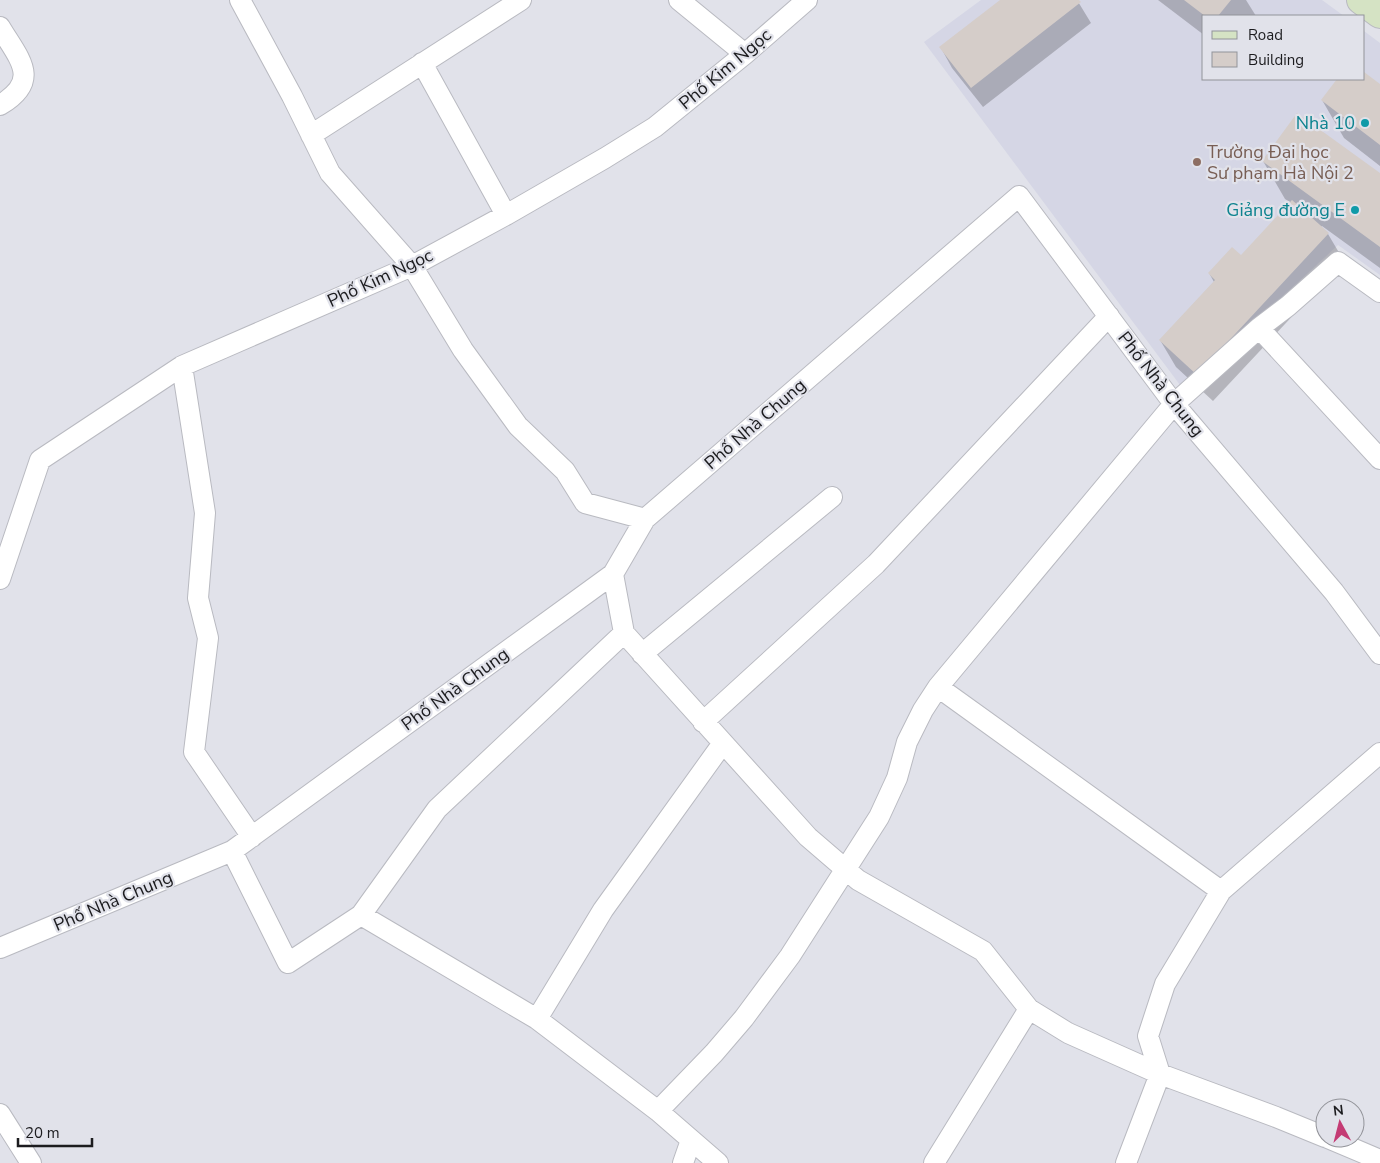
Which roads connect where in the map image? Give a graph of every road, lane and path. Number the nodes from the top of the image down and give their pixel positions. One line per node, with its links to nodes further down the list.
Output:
1 (240, 0): 11 (street)
2 (521, 0): 9 (street)
3 (679, 0): 8 (street)
4 (807, 0): 8 (street, Phố Kim Ngọc)
5 (1361, 0): 6 (street)
6 (1380, 14)
7 (0, 27): 10 (street)
8 (745, 54): 12 (street, Phố Kim Ngọc)
9 (422, 64): 11 (street); 12 (street)
10 (0, 105)
11 (311, 135): 13 (street)
12 (506, 215): 13 (street, Phố Kim Ngọc)
13 (412, 266): 17 (street, Phố Kim Ngọc); 21 (street)
14 (1380, 292): 16 (street)
15 (1109, 316): 18 (street, Phố Nhà Chung); 21 (street, Phố Nhà Chung); 28 (street)
16 (1258, 328): 18 (street); 19 (street)
17 (182, 366): 23 (street, Phố Kim Ngọc); 31 (street)
18 (1174, 404): 26 (street, Phố Nhà Chung); 27 (street)
19 (1380, 460)
20 (832, 498): 25 (street)
21 (645, 519): 22 (street, Phố Nhà Chung)
22 (613, 574): 24 (street); 31 (street, Phố Nhà Chung)
23 (0, 579)
24 (624, 633): 25 (street); 35 (street)
25 (642, 654): 28 (street)
26 (1380, 654)
27 (938, 687): 33 (street); 34 (street)
28 (703, 722): 29 (street)
29 (723, 743): 33 (street); 38 (street)
30 (1380, 753): 34 (street)
31 (252, 837): 32 (street, Phố Nhà Chung)
32 (232, 851): 35 (street); 36 (street, Phố Nhà Chung)
33 (846, 870): 37 (street); 40 (street)
34 (1221, 891): 39 (street)
35 (361, 915): 38 (street)
36 (0, 948)
37 (1029, 1009): 39 (street); 49 (street)
38 (537, 1019): 40 (street)
39 (1160, 1074): 42 (street); 50 (street)
40 (658, 1111): 43 (street)
41 (0, 1114): 46 (street)
42 (1315, 1133)
43 (691, 1140): 47 (street); 48 (street)
44 (1352, 1148): 45 (street)
45 (1380, 1160)
46 (31, 1163)
47 (683, 1163)
48 (718, 1163)
49 (934, 1163)
50 (1126, 1163)

